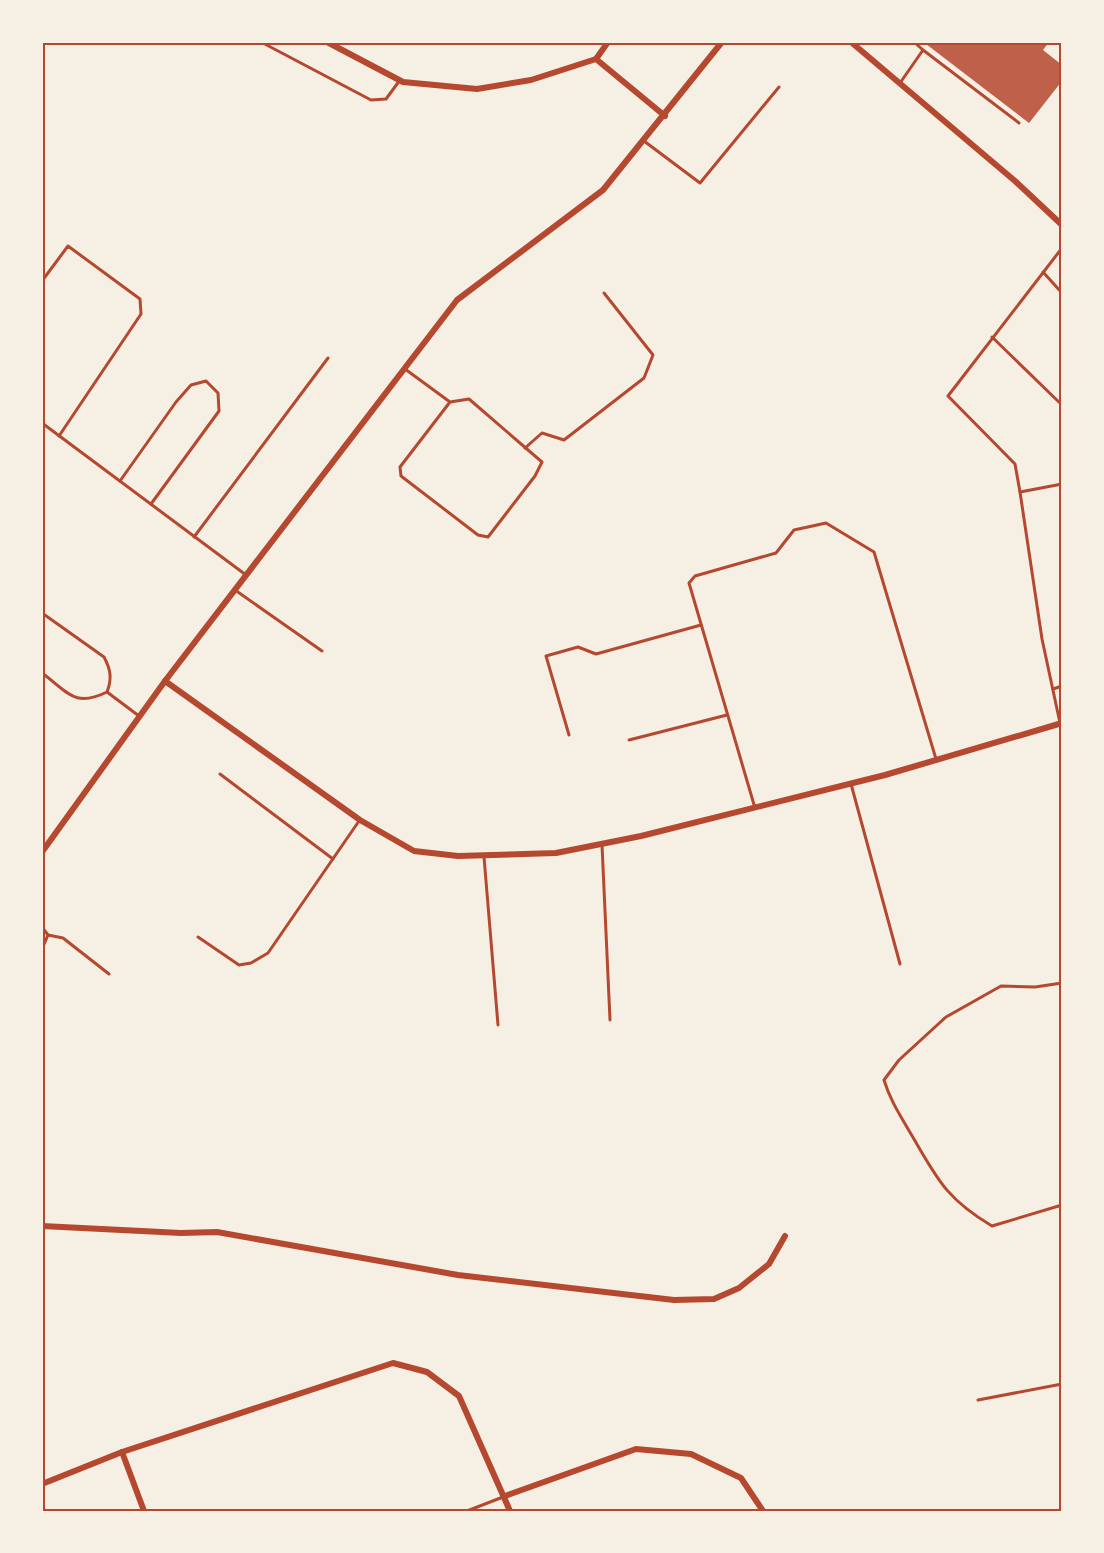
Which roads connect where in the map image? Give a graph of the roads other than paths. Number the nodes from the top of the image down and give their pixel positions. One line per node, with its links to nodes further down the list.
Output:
1 (261, 42): 9 (lane)
2 (327, 42): 9 (street)
3 (608, 42): 8 (street)
4 (722, 42): 12 (street)
5 (851, 42): 10 (street)
6 (914, 42): 7 (lane)
7 (923, 50): 10 (lane); 13 (lane)
8 (596, 60): 9 (street); 12 (street)
9 (400, 80)
10 (900, 83): 15 (street)
11 (779, 87): 14 (lane)
12 (665, 116): 14 (street)
13 (1019, 123)
14 (644, 141): 23 (street)
15 (1062, 225)
16 (1062, 248): 17 (lane)
17 (1043, 272): 20 (lane); 21 (lane)
18 (42, 281): 27 (lane)
19 (603, 293): 28 (lane)
20 (1062, 293)
21 (992, 337): 25 (lane); 31 (lane)
22 (328, 358): 33 (lane)
23 (403, 368): 24 (lane); 34 (street)
24 (450, 402): 28 (lane); 28 (lane)
25 (1062, 405)
26 (42, 423): 27 (lane)
27 (59, 436): 29 (lane)
28 (525, 448)
29 (120, 481): 32 (lane); 32 (lane)
30 (1062, 484): 31 (lane)
31 (1020, 492): 42 (lane)
32 (151, 504): 33 (lane)
33 (195, 537): 34 (lane)
34 (246, 575): 35 (street)
35 (235, 589): 38 (lane); 40 (street)
36 (42, 613): 43 (lane)
37 (701, 625): 44 (lane); 47 (lane); 49 (lane)
38 (322, 651)
39 (42, 673): 43 (lane)
40 (165, 681): 45 (street); 53 (street)
41 (1062, 686): 42 (lane)
42 (1053, 689): 46 (lane)
43 (107, 692): 45 (lane)
44 (727, 715): 48 (lane); 52 (lane)
45 (140, 716): 55 (street)
46 (1061, 723): 49 (street)
47 (569, 735)
48 (629, 740)
49 (936, 760): 51 (street)
50 (220, 774): 57 (lane)
51 (851, 784): 52 (street); 62 (lane)
52 (755, 809): 54 (street)
53 (360, 820): 56 (street); 57 (lane)
54 (602, 844): 56 (street); 65 (lane)
55 (42, 852)
56 (484, 855): 66 (lane)
57 (333, 859): 60 (lane)
58 (42, 927): 59 (lane)
59 (48, 934): 61 (lane); 63 (lane)
60 (198, 938)
61 (42, 949)
62 (900, 964)
63 (109, 974)
64 (1062, 983): 67 (lane)
65 (610, 1020)
66 (498, 1025)
67 (1062, 1205)
68 (42, 1226): 69 (street)
69 (785, 1236)
70 (1062, 1384): 71 (lane)
71 (978, 1400)
72 (122, 1452): 73 (street); 74 (street); 75 (street)
73 (42, 1484)
74 (505, 1496): 76 (lane); 77 (street); 78 (street)
75 (144, 1511)
76 (467, 1511)
77 (510, 1511)
78 (763, 1511)

